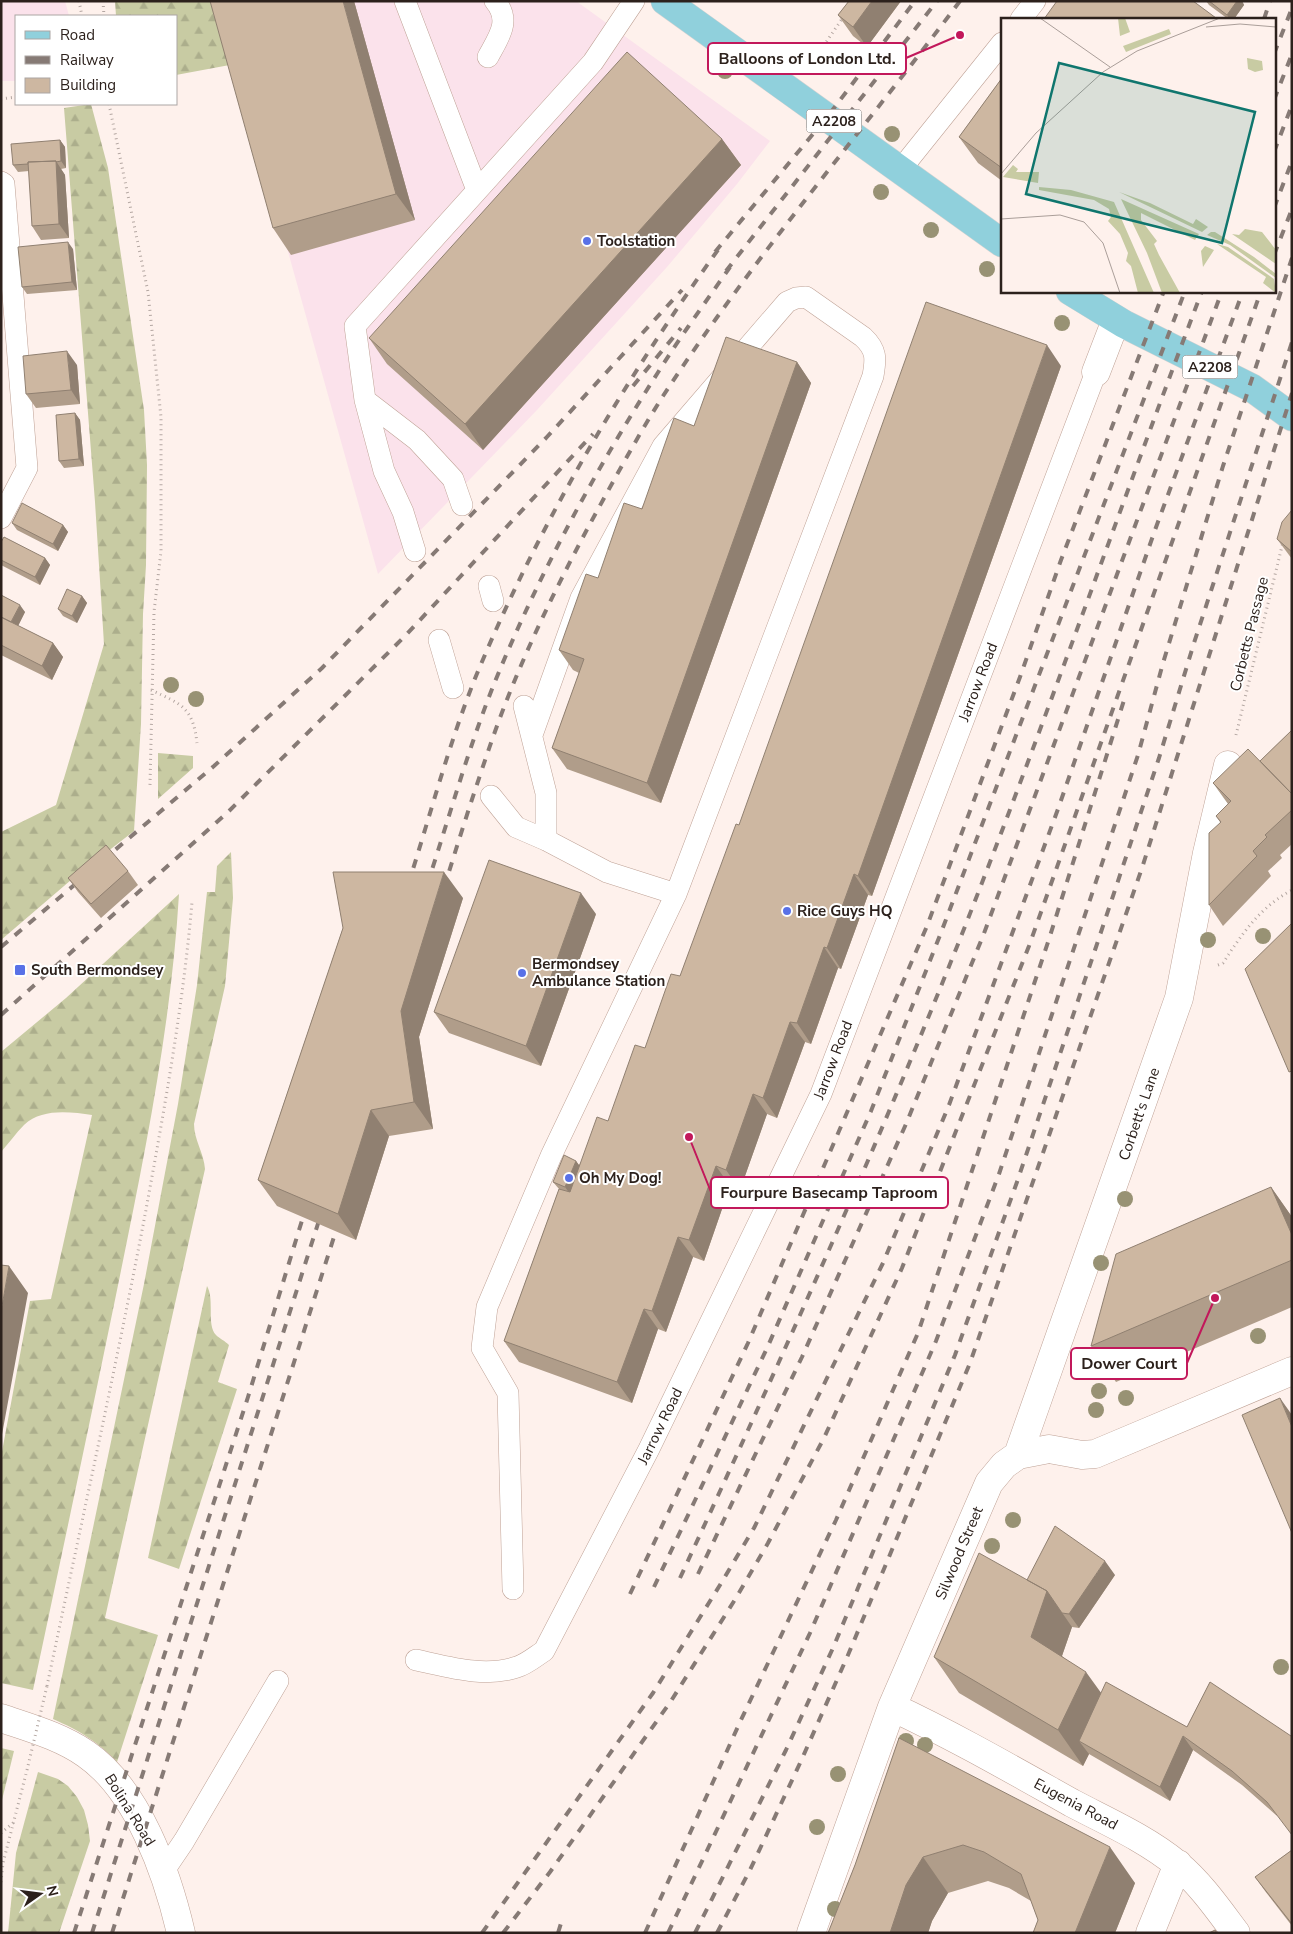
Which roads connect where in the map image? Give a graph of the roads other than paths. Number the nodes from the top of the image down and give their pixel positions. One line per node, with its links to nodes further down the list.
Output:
1 (405, 1): 11 (lane)
2 (496, 1): 8 (lane)
3 (634, 1): 11 (lane)
4 (665, 1): 9 (main road, A2208)
5 (1035, 1): 6 (lane)
6 (1022, 18)
7 (1001, 44): 9 (lane)
8 (488, 57)
9 (901, 169): 12 (main road, A2208)
10 (1, 182): 19 (lane)
11 (477, 190): 16 (lane)
12 (1001, 242)
13 (1072, 292): 14 (main road, A2208)
14 (1116, 320): 15 (street, Jarrow Road); 17 (main road, A2208)
15 (1096, 372): 32 (lane, Jarrow Road)
16 (366, 400): 18 (lane); 20 (lane)
17 (1292, 417)
18 (462, 505)
19 (1, 518)
20 (415, 551)
21 (439, 640): 22 (lane)
22 (453, 688)
23 (524, 706): 24 (lane)
24 (532, 735): 27 (lane); 28 (lane)
25 (1228, 765): 30 (street, Corbett's Lane)
26 (492, 796): 27 (lane)
27 (546, 840): 28 (lane)
28 (676, 894): 31 (lane)
29 (1292, 1371): 30 (street, Silwood Street)
30 (1018, 1455): 34 (street, Silwood Street)
31 (513, 1589)
32 (416, 1660)
33 (278, 1681): 37 (lane)
34 (892, 1708): 36 (street, Eugenia Road); 39 (street, Silwood Street)
35 (1, 1718): 37 (street, Bolina Road)
36 (1178, 1864): 40 (street); 41 (street, Eugenia Road)
37 (163, 1872): 38 (street, Bolina Road)
38 (181, 1933)
39 (811, 1933)
40 (1150, 1933)
41 (1236, 1933)

